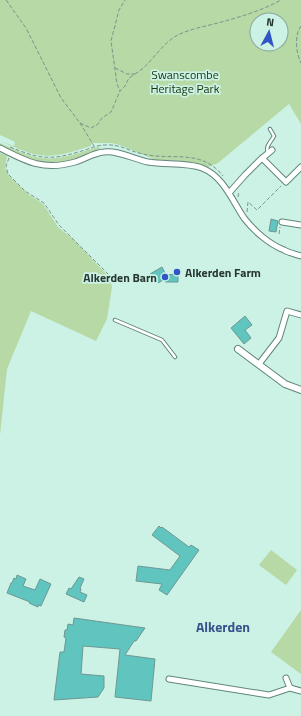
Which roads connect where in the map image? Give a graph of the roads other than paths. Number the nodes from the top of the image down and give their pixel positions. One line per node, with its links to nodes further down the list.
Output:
1 (270, 129): 3 (lane)
2 (0, 148): 6 (street)
3 (270, 151): 4 (street)
4 (262, 158): 5 (street); 6 (street)
5 (301, 167)
6 (229, 193): 9 (street)
7 (282, 222): 8 (street)
8 (301, 225)
9 (301, 255)
10 (301, 315): 14 (street)
11 (115, 320): 13 (lane)
12 (238, 349): 14 (street)
13 (175, 357)
14 (259, 364): 15 (street)
15 (301, 390)
16 (286, 678): 18 (street)
17 (169, 679): 18 (street)
18 (290, 688): 19 (street)
19 (301, 691)

